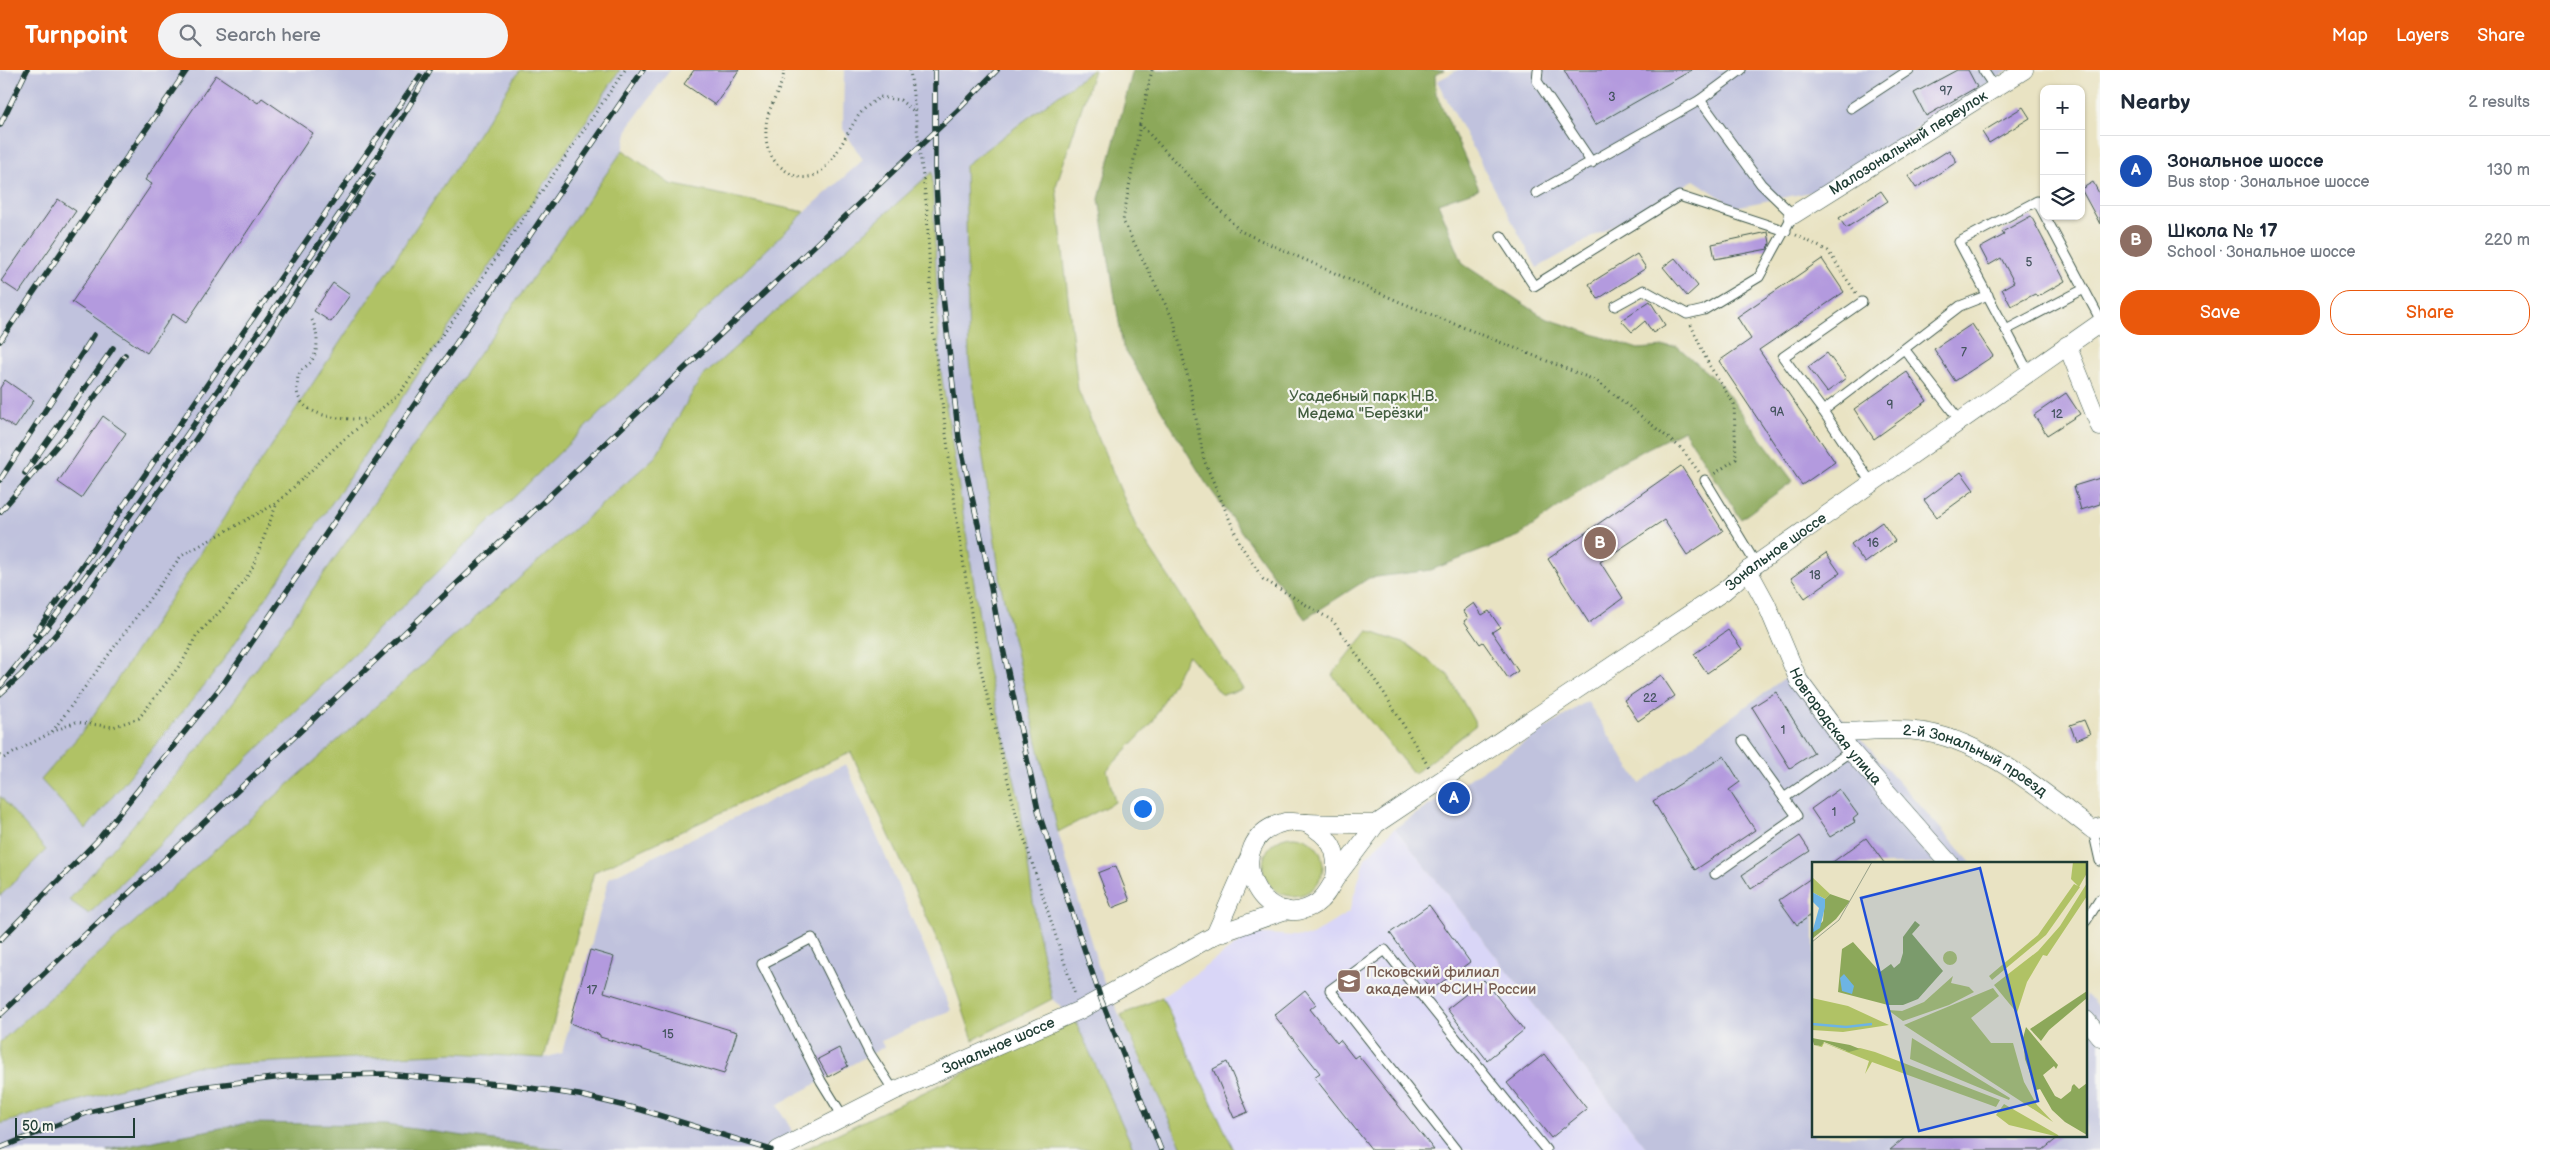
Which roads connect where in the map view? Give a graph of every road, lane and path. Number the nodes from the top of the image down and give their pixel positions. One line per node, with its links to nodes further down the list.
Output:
1 (624, 70): 33 (path)
2 (784, 70): 13 (path)
3 (910, 70): 13 (path)
4 (1152, 70): 14 (path)
5 (1538, 70): 15 (lane)
6 (1741, 70): 11 (lane)
7 (1909, 70): 12 (lane)
8 (1983, 70): 10 (lane)
9 (2024, 70): 10 (street, Малозональный переулок)
10 (1995, 88): 19 (street, Малозональный переулок)
11 (1700, 100): 15 (lane); 19 (lane)
12 (1851, 108)
13 (915, 112): 59 (path)
14 (1140, 124): 36 (path); 45 (path)
15 (1592, 163): 16 (lane)
16 (1536, 194)
17 (2040, 207): 22 (lane)
18 (2047, 220): 21 (lane)
19 (1790, 223): 20 (lane); 23 (path); 25 (lane)
20 (1501, 236)
21 (2084, 288): 27 (lane); 28 (lane)
22 (1988, 295): 28 (lane); 30 (lane)
23 (1862, 302): 32 (lane)
24 (1615, 306): 25 (lane)
25 (1687, 314): 36 (path)
26 (312, 320): 33 (path)
27 (2100, 321): 29 (street, Зональное шоссе)
28 (2006, 330): 31 (lane)
29 (2067, 345): 31 (street, Зональное шоссе); 35 (street)
30 (1905, 350): 32 (lane); 34 (lane)
31 (2028, 371): 34 (street, Зональное шоссе)
32 (1823, 411): 37 (lane)
33 (368, 419): 38 (path)
34 (1960, 421): 37 (street, Зональное шоссе)
35 (2100, 427)
36 (1705, 480): 39 (lane)
37 (1872, 484): 39 (street, Зональное шоссе)
38 (277, 503): 40 (path); 40 (path)
39 (1752, 567): 41 (street, Новгородская улица); 48 (street, Зональное шоссе)
40 (52, 732): 44 (path)
41 (1836, 732): 43 (street, Новгородская улица); 49 (street, 2-й Зональный проезд)
42 (1743, 741): 46 (lane)
43 (1851, 752): 46 (lane); 52 (street, Новгородская улица)
44 (0, 755)
45 (1430, 769)
46 (1784, 798): 53 (lane)
47 (1306, 823): 48 (street); 50 (street); 54 (street)
48 (1376, 824): 54 (street, Зональное шоссе)
49 (2096, 828): 51 (lane)
50 (1249, 859): 56 (street); 58 (street)
51 (2100, 861)
52 (1948, 862)
53 (1716, 874)
54 (1335, 878): 56 (street, Зональное шоссе)
55 (2100, 899): 57 (lane)
56 (1286, 910): 58 (street, Зональное шоссе)
57 (2088, 918)
58 (1215, 936): 59 (street, Зональное шоссе)
59 (1080, 1010): 62 (street, Зональное шоссе)
60 (2088, 1022): 61 (street)
61 (2100, 1037)
62 (894, 1091): 63 (street, Зональное шоссе); 63 (lane)
63 (842, 1116): 64 (street, Зональное шоссе)
64 (778, 1150)
65 (1456, 1150): 66 (lane)
66 (1546, 1150)

